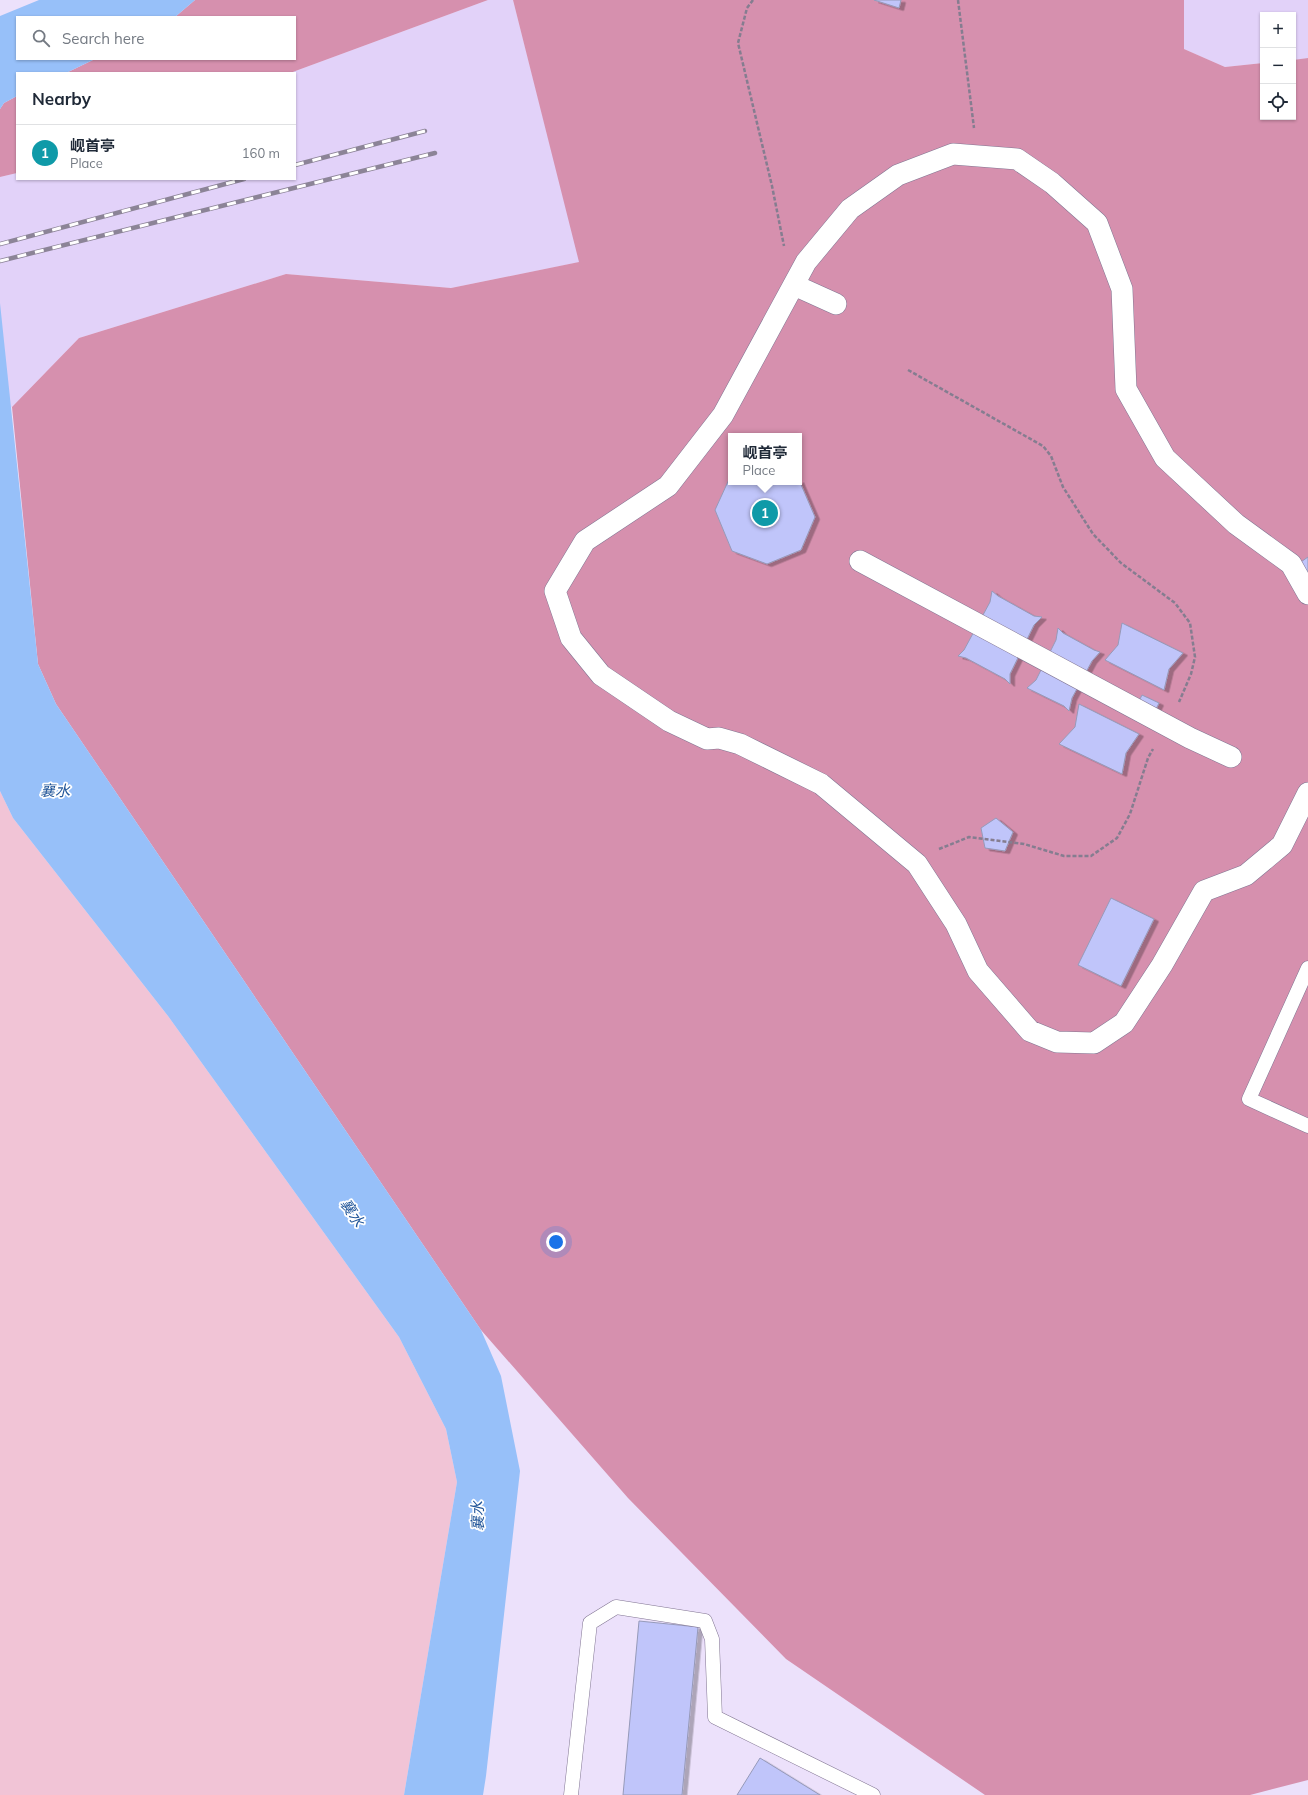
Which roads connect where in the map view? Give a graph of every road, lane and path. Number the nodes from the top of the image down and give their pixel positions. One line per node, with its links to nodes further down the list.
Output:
1 (753, 0): 4 (path)
2 (958, 0): 3 (path)
3 (978, 156): 4 (street); 7 (street)
4 (794, 285): 5 (street); 9 (street)
5 (836, 304)
6 (860, 561): 8 (street)
7 (1308, 594)
8 (1231, 757)
9 (1308, 794)
10 (1308, 968): 11 (lane)
11 (1308, 1126)
12 (571, 1795): 13 (lane)
13 (873, 1795)

